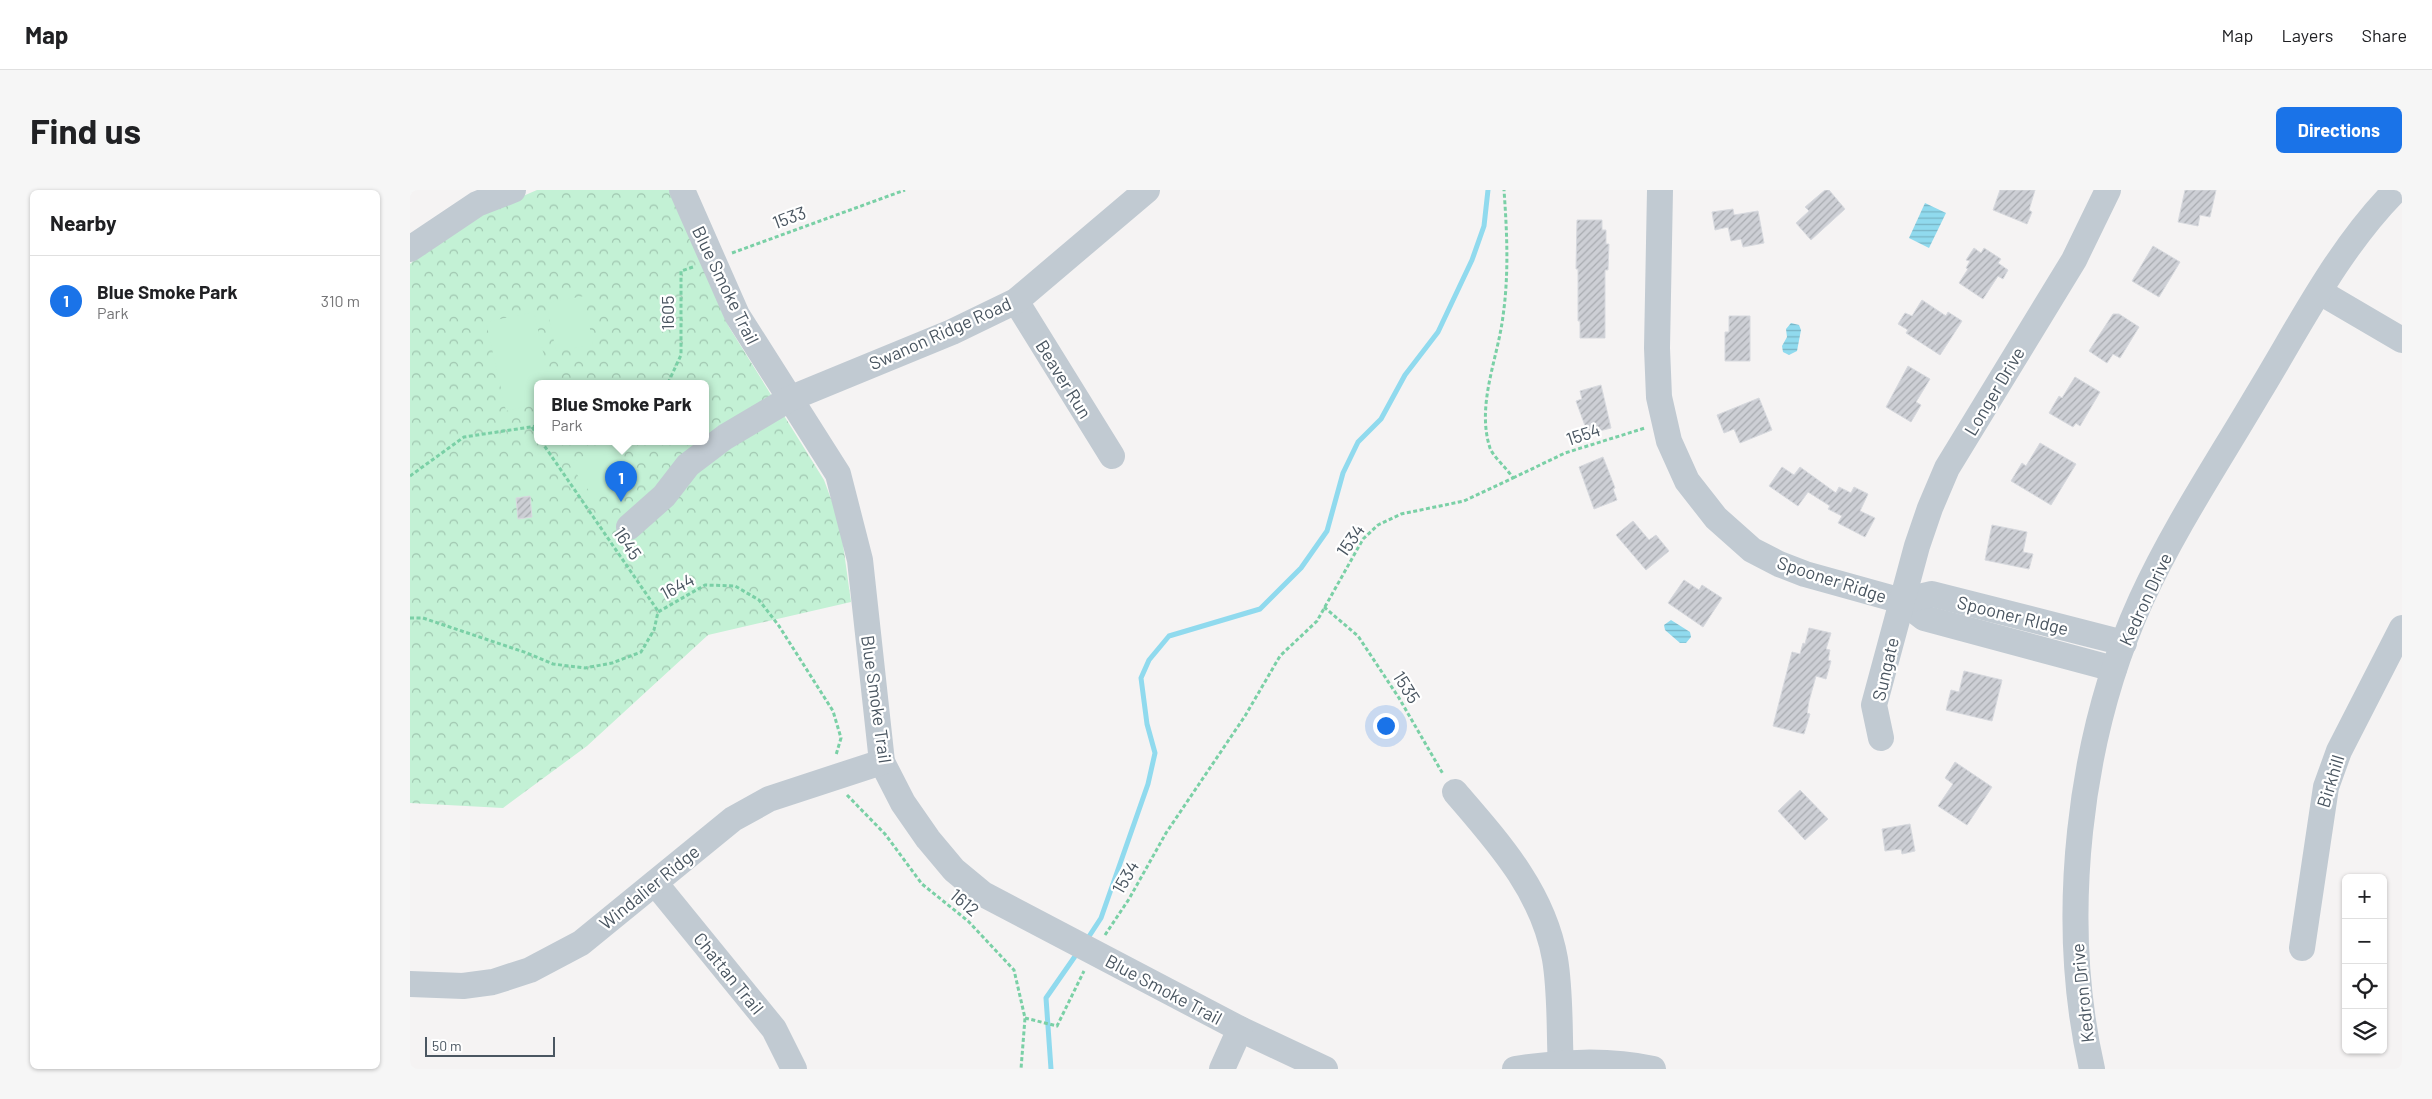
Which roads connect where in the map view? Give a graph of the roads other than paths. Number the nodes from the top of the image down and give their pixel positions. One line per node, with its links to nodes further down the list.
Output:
1 (513, 190): 7 (street)
2 (682, 190): 11 (street, Blue Smoke Trail)
3 (1147, 190): 9 (street, Swanon Ridge Road)
4 (1660, 190): 14 (street, Spooner Ridge)
5 (2108, 190): 14 (street, Longer Drive)
6 (2396, 190): 8 (street, Kedron Drive)
7 (410, 249)
8 (2320, 292): 10 (street); 16 (street, Kedron Drive)
9 (1016, 301): 11 (street, Swanon Ridge Road); 12 (street, Beaver Run)
10 (2402, 340)
11 (789, 399): 13 (street, Swanon Ridge Road); 19 (street, Blue Smoke Trail)
12 (1112, 456)
13 (629, 527)
14 (1902, 601): 16 (street, Spooner RIdge); 17 (street, Spooner Ridge); 18 (street, Sungate)
15 (2402, 628): 22 (street, Birkhill)
16 (2124, 642): 17 (street, Kedron Drive)
17 (2114, 669): 31 (street, Kedron Drive)
18 (1881, 738)
19 (882, 762): 21 (street, Windalier Ridge); 24 (street, Blue Smoke Trail)
20 (1455, 792): 25 (street)
21 (655, 883): 23 (street, Windalier Ridge); 26 (street, Chattan Trail)
22 (2302, 948)
23 (410, 984)
24 (1240, 1030): 27 (street); 28 (street, Blue Smoke Trail)
25 (1561, 1066): 29 (street); 30 (street)
26 (794, 1069)
27 (1222, 1069)
28 (1325, 1069)
29 (1515, 1069)
30 (1653, 1069)
31 (2092, 1069)

